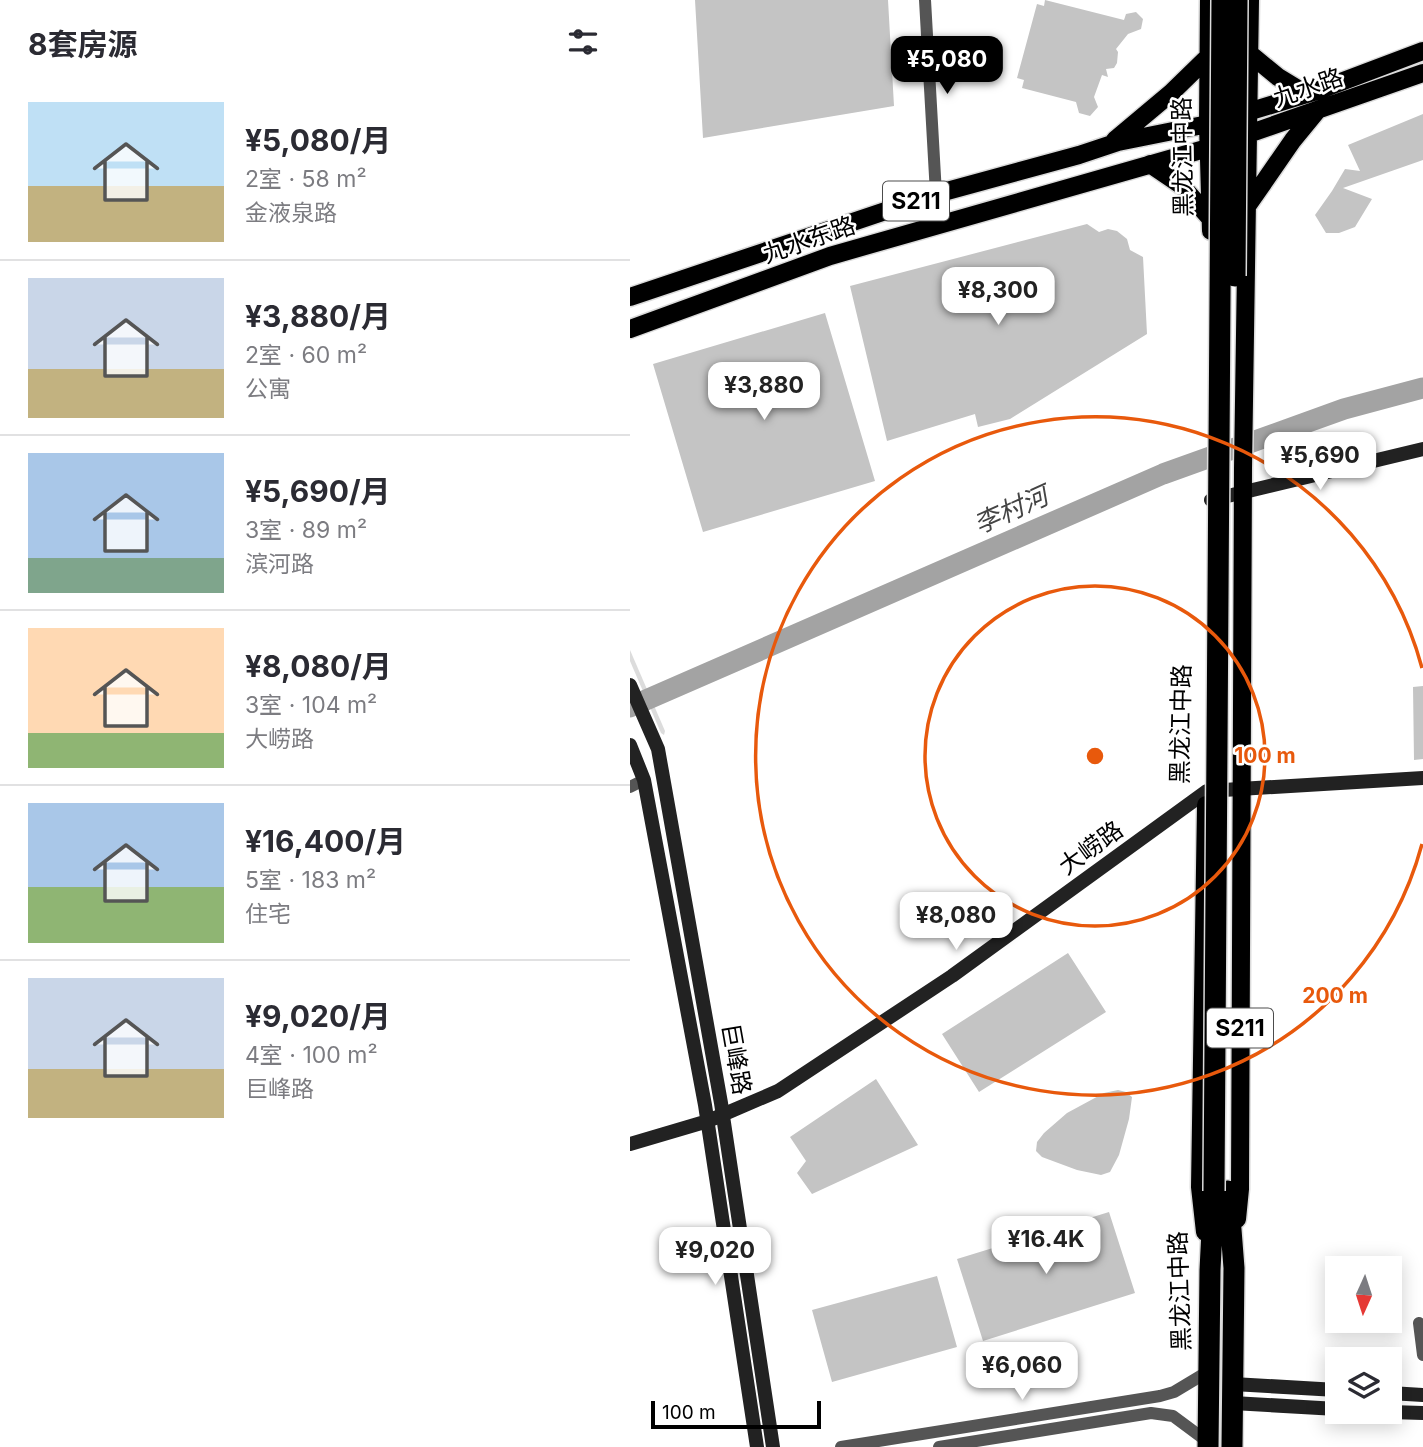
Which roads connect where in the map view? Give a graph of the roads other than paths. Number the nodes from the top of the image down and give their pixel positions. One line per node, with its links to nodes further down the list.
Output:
1 (925, 0): 18 (street)
2 (1209, 0): 8 (main road, 黑龙江中路)
3 (1222, 0): 36 (highway, 黑龙江中路, bridge)
4 (1237, 0): 36 (highway, 黑龙江中路, bridge)
5 (1250, 0): 7 (main road)
6 (1423, 51): 10 (main road, 九水路)
7 (1250, 54): 10 (main road); 11 (main road)
8 (1209, 56): 13 (main road, 黑龙江中路); 15 (main road)
9 (1423, 73): 12 (main road, 九水路)
10 (1306, 94): 11 (main road, 九水路)
11 (1250, 111): 13 (main road, 九水路 / S211); 14 (main road, S211)
12 (1316, 112): 14 (main road, 九水路); 19 (main road)
13 (1208, 124): 15 (main road, 九水东路 / S211); 16 (main road, 黑龙江中路)
14 (1250, 133): 16 (main road, 九水路); 19 (main road, S211)
15 (1107, 146): 18 (main road, 九水东路 / S211)
16 (1208, 148): 17 (main road, 九水东路 / S211); 20 (main road, 黑龙江中路 / S211)
17 (1150, 164): 20 (main road); 22 (main road, 九水东路 / S211)
18 (936, 194): 21 (main road, 九水东路 / S211)
19 (1248, 206): 24 (main road, S211)
20 (1210, 218): 25 (main road, 黑龙江中路 / S211)
21 (630, 297)
22 (630, 329)
23 (1423, 449): 24 (street)
24 (1243, 493): 25 (street); 31 (main road, S211)
25 (1209, 500): 32 (main road, 黑龙江中路 / S211)
26 (630, 685): 33 (street, 巨峰路)
27 (630, 744): 29 (street, 巨峰路)
28 (1423, 778): 31 (street)
29 (644, 780): 30 (street); 34 (street, 巨峰路)
30 (630, 787)
31 (1241, 788): 32 (street); 37 (main road, S211)
32 (1206, 791): 33 (street, 大崂路); 38 (main road, 黑龙江中路 / S211)
33 (723, 1115): 34 (street, 大崂路); 51 (street, 巨峰路)
34 (708, 1121): 35 (street, 大崂路); 50 (street, 巨峰路)
35 (630, 1144)
36 (1221, 1191): 37 (highway); 38 (highway)
37 (1234, 1268): 43 (highway, S211)
38 (1210, 1270): 41 (highway, 黑龙江中路 / S211)
39 (1419, 1323): 40 (street)
40 (1423, 1355)
41 (1209, 1371): 49 (highway, 黑龙江中路 / S211); 52 (street)
42 (1325, 1390): 43 (street)
43 (1233, 1394): 46 (street); 54 (highway, S211)
44 (1402, 1394): 45 (street)
45 (1423, 1395)
46 (1325, 1407)
47 (1402, 1412): 48 (street)
48 (1423, 1413)
49 (1208, 1444): 53 (street)
50 (757, 1447)
51 (773, 1447)
52 (841, 1447)
53 (939, 1447)
54 (1232, 1447)

